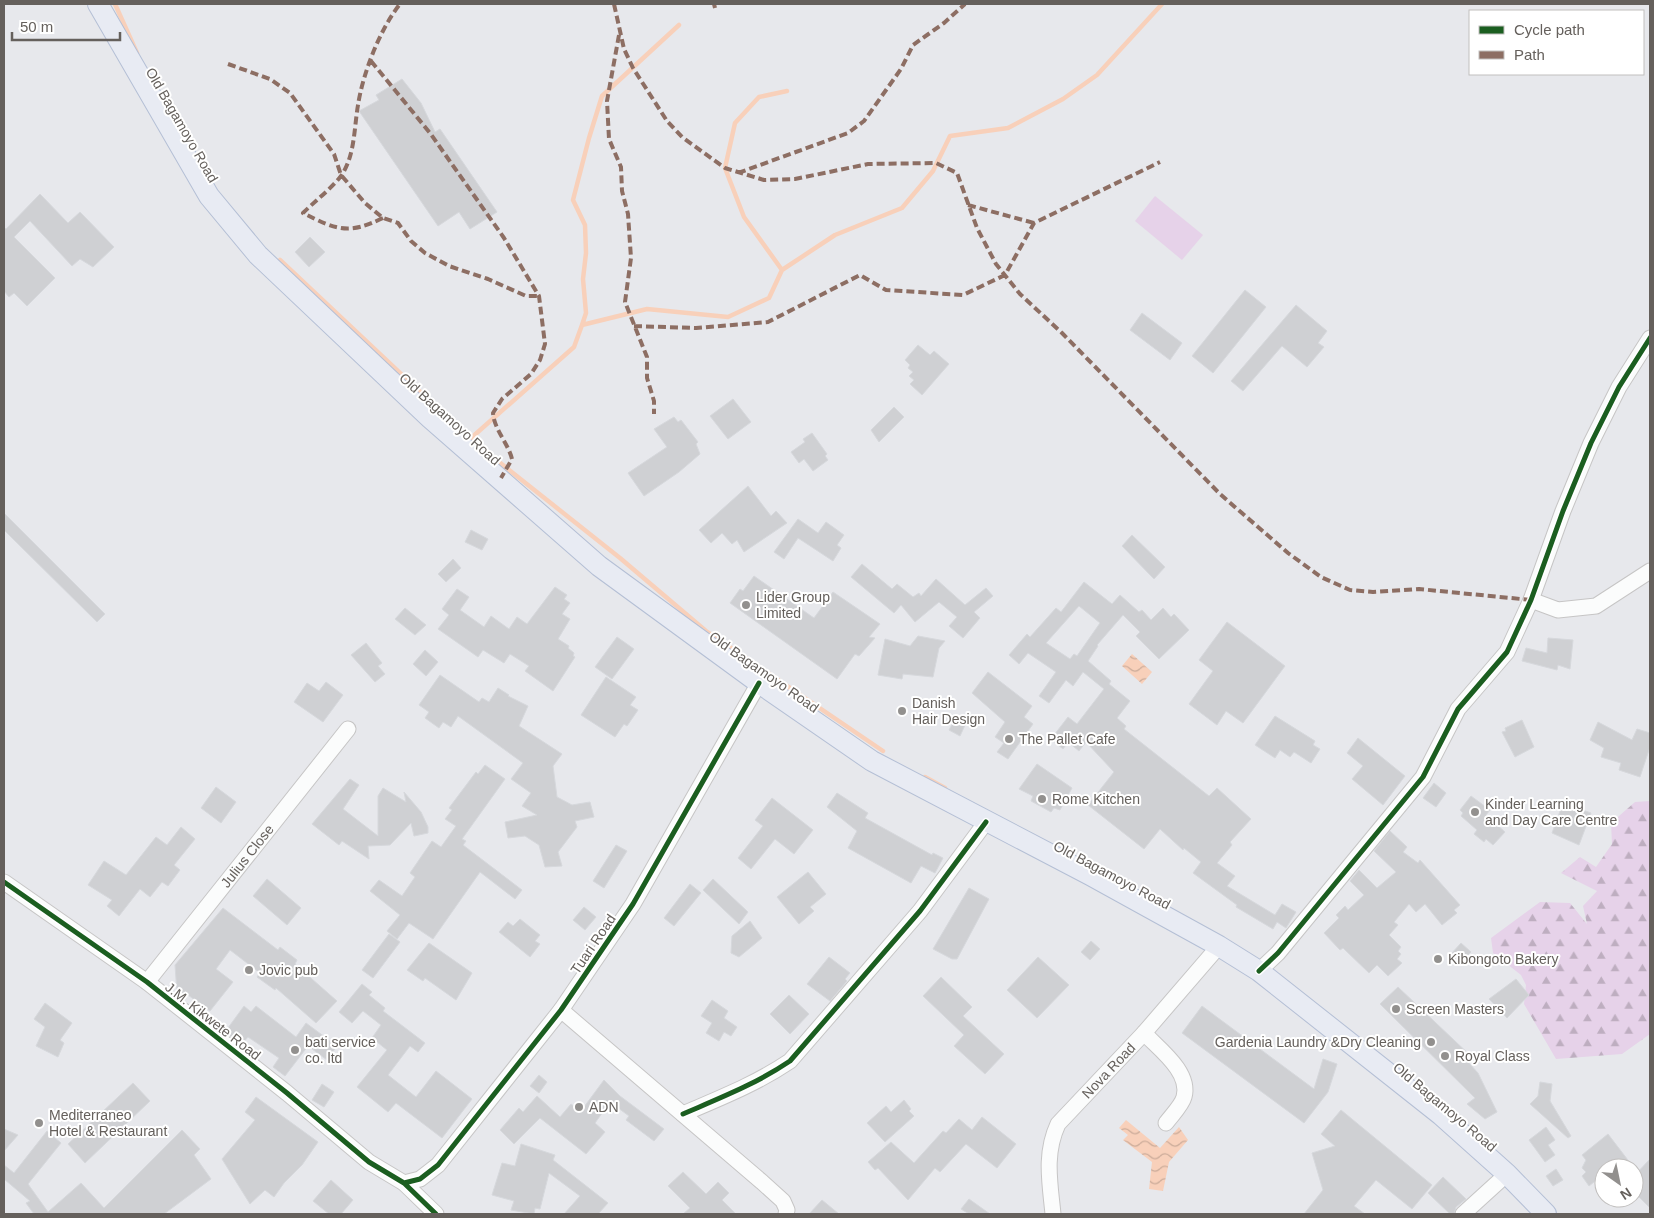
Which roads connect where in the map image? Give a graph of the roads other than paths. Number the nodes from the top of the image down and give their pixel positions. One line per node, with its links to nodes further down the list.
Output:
1 (98, 4): 5 (main road, Old Bagamoyo Road)
2 (1650, 338): 4 (street)
3 (1650, 571): 4 (street)
4 (1531, 600): 10 (street)
5 (759, 684): 7 (main road, Old Bagamoyo Road); 12 (street, Tuari Road)
6 (348, 729): 11 (street, Julius Close)
7 (986, 822): 9 (main road, Old Bagamoyo Road); 14 (street)
8 (4, 882): 11 (street, J.M. Kikwete Road)
9 (1219, 946): 10 (main road, Old Bagamoyo Road); 13 (street, Nova Road)
10 (1258, 971): 16 (main road, Old Bagamoyo Road)
11 (147, 982): 17 (street, J.M. Kikwete Road)
12 (562, 1010): 14 (street); 17 (street, Tuari Road)
13 (1144, 1033): 15 (street); 20 (street, Nova Road)
14 (683, 1114): 19 (street)
15 (1166, 1123)
16 (1507, 1174): 21 (street); 22 (main road, Old Bagamoyo Road)
17 (404, 1183): 18 (street, J.M. Kikwete Road)
18 (436, 1214)
19 (786, 1214)
20 (1053, 1214)
21 (1462, 1214)
22 (1546, 1214)

